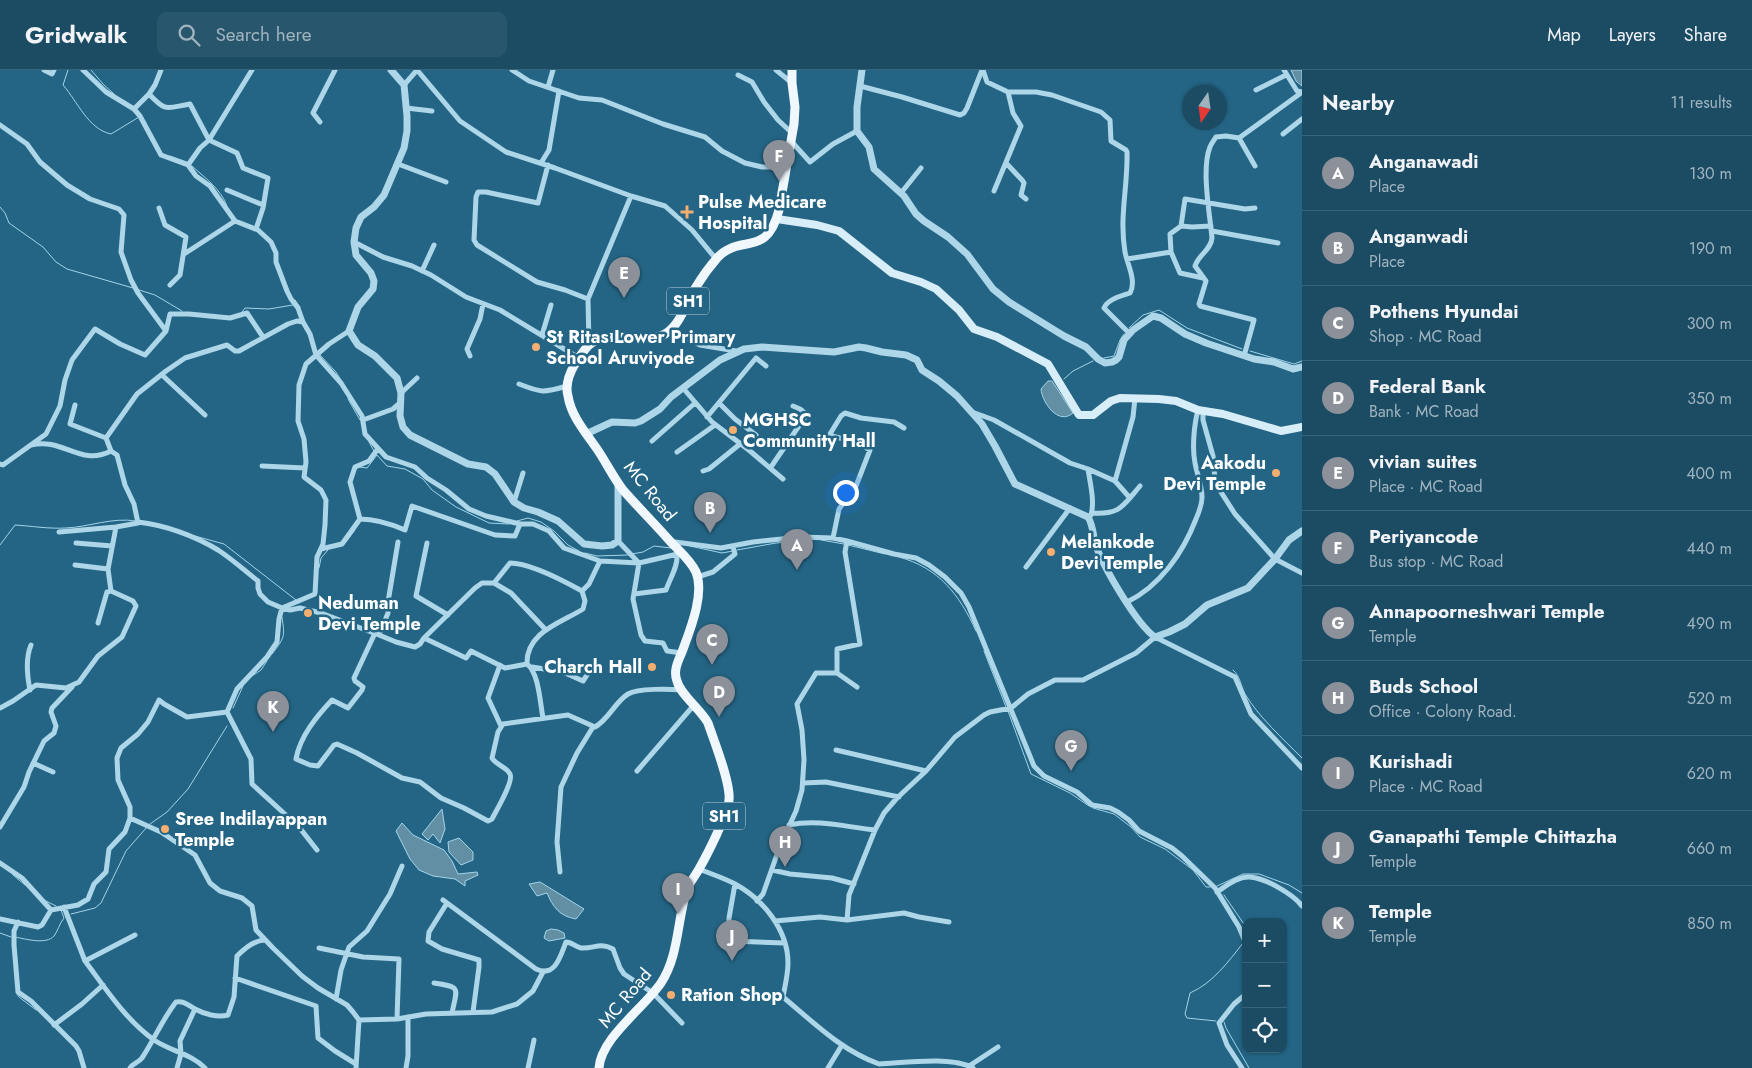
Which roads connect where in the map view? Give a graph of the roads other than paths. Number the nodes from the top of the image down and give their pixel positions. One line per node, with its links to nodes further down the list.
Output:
1 (44, 70): 2 (street)
2 (54, 70)
3 (83, 70): 27 (street)
4 (161, 70): 25 (street)
5 (252, 70): 36 (street)
6 (335, 70): 30 (street)
7 (390, 70): 18 (street)
8 (417, 70): 18 (street); 37 (street)
9 (512, 70): 20 (street)
10 (552, 70): 20 (street)
11 (776, 70): 17 (street)
12 (792, 70): 17 (main road, SH1)
13 (862, 70): 19 (street)
14 (982, 70): 19 (street); 23 (street)
15 (1285, 72): 21 (street); 24 (street)
16 (738, 75): 34 (street)
17 (792, 83): 34 (main road, SH1)
18 (404, 85): 26 (street)
19 (860, 86): 32 (street)
20 (548, 87): 22 (street)
21 (1256, 90)
22 (559, 91): 37 (street); 43 (street)
23 (1008, 92): 38 (street); 66 (street)
24 (1301, 92): 35 (street)
25 (149, 94): 27 (street); 36 (street)
26 (406, 108): 28 (street); 39 (street)
27 (134, 109): 40 (street)
28 (432, 111)
29 (1302, 119): 33 (street)
30 (320, 122)
31 (0, 125): 75 (street)
32 (857, 131): 34 (street); 48 (street)
33 (1283, 134)
34 (792, 137): 43 (main road, SH1)
35 (1239, 138): 42 (street); 51 (street)
36 (208, 140): 40 (street); 52 (street)
37 (541, 163): 41 (street)
38 (1006, 163): 47 (street); 50 (street)
39 (398, 164): 45 (street); 60 (street)
40 (188, 165): 56 (street)
41 (548, 165): 49 (street); 70 (street)
42 (1255, 166)
43 (787, 167): 55 (main road, SH1)
44 (921, 168): 48 (street)
45 (446, 182)
46 (227, 190): 52 (street)
47 (994, 191)
48 (901, 193): 77 (street)
49 (631, 196): 65 (street); 70 (street)
50 (1026, 199)
51 (1209, 203): 54 (street); 57 (street); 58 (street)
52 (263, 205): 59 (street)
53 (159, 208): 64 (street)
54 (1255, 208)
55 (777, 219): 65 (main road, SH1); 94 (main road)
56 (235, 221): 59 (street); 64 (street)
57 (1181, 226): 58 (street); 63 (street)
58 (1211, 228): 61 (street); 68 (street)
59 (256, 229): 73 (street)
60 (354, 242): 67 (street); 76 (street)
61 (1278, 243)
62 (434, 244): 67 (street)
63 (1171, 252): 66 (street); 68 (street)
64 (184, 254): 69 (street)
65 (716, 259): 74 (main road, SH1)
66 (1127, 259): 77 (street)
67 (422, 271): 71 (street)
68 (1204, 278): 84 (street)
69 (170, 285)
70 (588, 299): 80 (street)
71 (483, 304): 78 (street); 83 (street)
72 (551, 305): 78 (street)
73 (303, 322): 79 (street); 82 (street)
74 (670, 330): 80 (main road, SH1); 81 (street)
75 (166, 331): 79 (street); 108 (street)
76 (350, 331): 82 (street); 93 (street)
77 (1130, 334): 84 (street)
78 (542, 335): 85 (street)
79 (263, 337): 88 (street)
80 (589, 344): 85 (main road)
81 (736, 352): 92 (street); 101 (street)
82 (316, 355): 104 (street); 122 (street)
83 (470, 356)
84 (1244, 356): 87 (street)
85 (579, 358): 91 (main road)
86 (766, 366): 97 (street)
87 (1302, 367)
88 (162, 375): 102 (street); 111 (street)
89 (417, 378): 93 (street)
90 (519, 384): 91 (street)
91 (567, 386): 109 (main road, MC Road)
92 (683, 388): 96 (street); 109 (street)
93 (401, 393): 95 (street)
94 (1135, 398): 100 (main road); 127 (street)
95 (401, 402): 104 (street); 131 (street)
96 (695, 403): 103 (street); 112 (street)
97 (719, 403): 103 (street); 110 (street)
98 (75, 405): 111 (street)
99 (793, 406): 121 (street)
100 (1201, 411): 106 (main road); 151 (street); 163 (street)
101 (972, 412): 123 (street); 132 (street)
102 (205, 415)
103 (707, 417): 105 (street)
104 (363, 420): 116 (street)
105 (715, 425): 114 (street); 118 (street)
106 (1302, 427)
107 (904, 428): 140 (street)
108 (46, 434): 113 (street); 115 (street)
109 (586, 434): 128 (main road, MC Road)
110 (756, 435)
111 (106, 438): 117 (street)
112 (652, 441)
113 (44, 443): 115 (street); 117 (street)
114 (740, 444): 121 (street); 124 (street)
115 (27, 446): 119 (street)
116 (377, 450): 134 (street); 136 (street)
117 (111, 451): 135 (street)
118 (677, 452)
119 (0, 464)
120 (262, 466): 122 (street)
121 (771, 467): 126 (street)
122 (305, 468): 149 (street)
123 (1088, 469): 127 (street); 133 (street)
124 (703, 471)
125 (523, 473): 131 (street)
126 (783, 478)
127 (1115, 481): 130 (street)
128 (618, 483): 141 (street); 142 (main road, MC Road)
129 (1140, 486): 130 (street)
130 (1130, 498): 133 (street)
131 (514, 502): 141 (street)
132 (1070, 508): 133 (street); 155 (street)
133 (1091, 516): 163 (street)
134 (360, 519): 136 (street); 149 (street)
135 (138, 521): 137 (street); 164 (street)
136 (520, 524): 152 (street)
137 (116, 527): 139 (street); 147 (street)
138 (1302, 531): 151 (street)
139 (59, 532)
140 (833, 538): 143 (street); 148 (street)
141 (618, 541): 153 (street)
142 (672, 541): 148 (street); 150 (main road, MC Road)
143 (847, 541): 176 (street); 183 (street)
144 (398, 542): 168 (street)
145 (76, 543): 147 (street)
146 (427, 543): 165 (street)
147 (112, 546): 156 (street)
148 (732, 547): 158 (street)
149 (321, 549): 164 (street)
150 (680, 554): 153 (street); 158 (main road, MC Road); 162 (street)
151 (1275, 559): 157 (street); 169 (street)
152 (600, 561): 153 (street); 161 (street)
153 (639, 564): 162 (street)
154 (75, 565): 156 (street)
155 (1026, 567)
156 (108, 569): 160 (street)
157 (1302, 573)
158 (697, 577): 172 (main road, MC Road / SH1)
159 (494, 583): 161 (street); 165 (street); 167 (street)
160 (111, 591): 166 (street); 177 (street)
161 (582, 591): 167 (street)
162 (634, 594): 172 (street)
163 (1127, 602): 169 (street)
164 (282, 608): 168 (street); 184 (street)
165 (448, 615): 170 (street)
166 (98, 623)
167 (545, 628): 174 (street)
168 (377, 634): 170 (street); 188 (street)
169 (1155, 636): 183 (street); 192 (street)
170 (424, 638): 173 (street)
171 (31, 645): 179 (street)
172 (682, 653): 180 (main road, MC Road / SH1)
173 (500, 665): 174 (street); 186 (street)
174 (529, 665): 175 (street); 185 (street)
175 (593, 666)
176 (836, 672): 178 (street); 196 (street)
177 (73, 685): 179 (street); 191 (street)
178 (857, 687)
179 (30, 690): 182 (street)
180 (682, 690): 181 (main road, MC Road / SH1); 187 (street)
181 (694, 704): 193 (street); 205 (main road, MC Road / SH1)
182 (0, 708)
183 (1008, 709): 194 (street); 210 (street)
184 (227, 712): 198 (street); 202 (street)
185 (543, 718): 186 (street); 187 (street)
186 (501, 726): 188 (street)
187 (593, 727): 207 (street)
188 (498, 732): 189 (street)
189 (491, 735)
190 (836, 750): 194 (street)
191 (32, 763): 195 (street); 199 (street)
192 (1302, 768)
193 (637, 771)
194 (926, 771): 197 (street)
195 (53, 772)
196 (803, 783): 197 (street); 200 (street)
197 (899, 797): 201 (street)
198 (130, 818): 214 (street); 223 (street)
199 (0, 824)
200 (790, 825): 201 (street); 206 (street)
201 (875, 830): 209 (street)
202 (317, 850)
203 (0, 863): 215 (street)
204 (402, 866): 226 (street)
205 (699, 869): 208 (street); 232 (main road, MC Road / SH1)
206 (772, 870): 209 (street); 212 (street)
207 (560, 872)
208 (735, 884): 212 (street); 224 (street)
209 (854, 884): 217 (street)
210 (1216, 890): 211 (street); 221 (street)
211 (1300, 897): 213 (street)
212 (757, 901): 218 (street)
213 (1302, 906)
214 (64, 907): 215 (street); 227 (street)
215 (51, 910): 219 (street)
216 (0, 919): 219 (street)
217 (847, 920): 218 (street); 220 (street)
218 (775, 921): 224 (street)
219 (18, 922): 242 (street)
220 (949, 922)
221 (1242, 934)
222 (135, 935): 227 (street)
223 (265, 940): 229 (street); 234 (street)
224 (785, 943): 245 (street)
225 (319, 948): 226 (street)
226 (347, 954): 234 (street); 239 (street)
227 (86, 961): 231 (street)
228 (543, 972): 232 (street); 236 (street); 236 (street)
229 (235, 978): 235 (street); 248 (street)
230 (434, 983): 237 (street)
231 (103, 985): 242 (street); 243 (street)
232 (653, 993): 241 (street); 257 (main road, MC Road / SH1)
233 (1242, 998): 259 (street)
234 (336, 999): 240 (street)
235 (195, 1009): 243 (street); 247 (street)
236 (473, 1012): 237 (street)
237 (452, 1013): 238 (street)
238 (408, 1017): 239 (street); 255 (street)
239 (397, 1019): 240 (street)
240 (359, 1020): 248 (street)
241 (682, 1023)
242 (54, 1024): 251 (street)
243 (153, 1039): 247 (street); 252 (street)
244 (534, 1040): 256 (street)
245 (842, 1045): 249 (street); 258 (street)
246 (998, 1047): 250 (street)
247 (181, 1054): 253 (street); 254 (street)
248 (356, 1066)
249 (878, 1066): 250 (street)
250 (971, 1067)
251 (84, 1068)
252 (130, 1068)
253 (177, 1068)
254 (204, 1068)
255 (406, 1068)
256 (528, 1068)
257 (599, 1068)
258 (828, 1068)
259 (1242, 1068)

